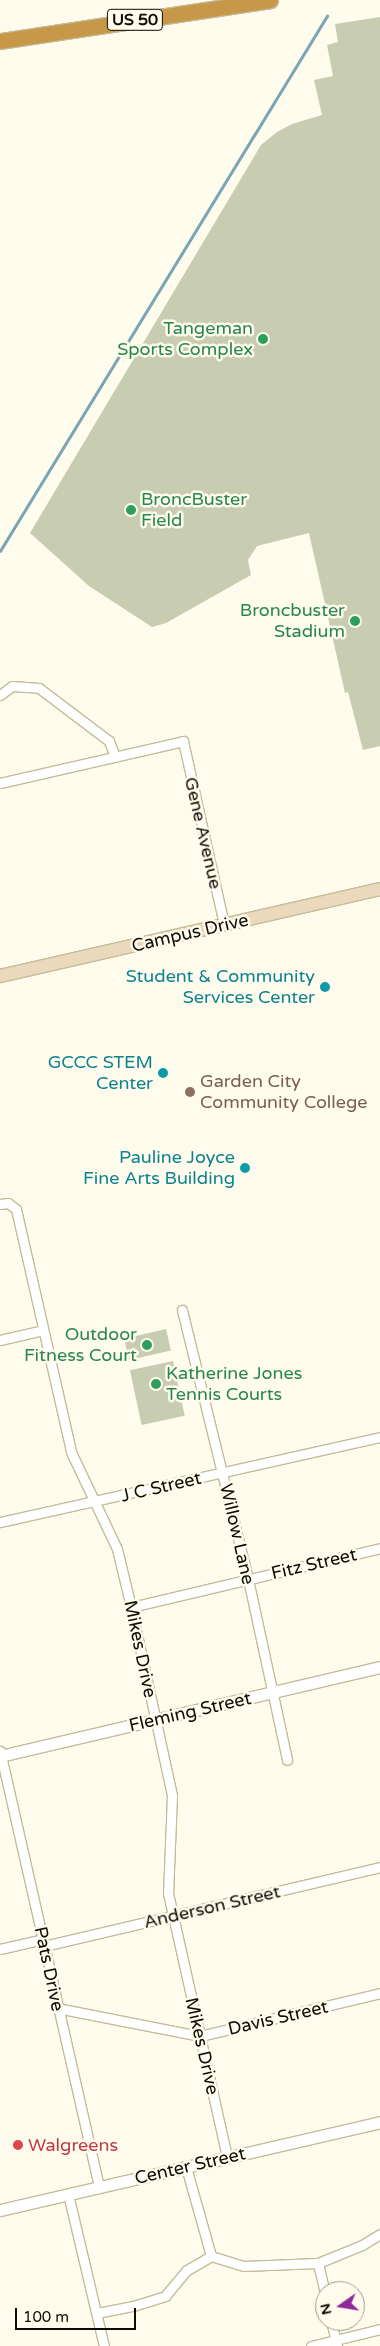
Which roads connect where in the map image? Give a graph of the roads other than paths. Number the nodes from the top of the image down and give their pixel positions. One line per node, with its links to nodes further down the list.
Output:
1 (270, 0): 2 (highway, US 50)
2 (0, 41)
3 (0, 696): 4 (street)
4 (115, 757): 5 (street); 7 (street, Gene Avenue)
5 (0, 783)
6 (380, 889): 7 (main road, Campus Drive)
7 (224, 924): 8 (main road, Campus Drive)
8 (0, 976)
9 (0, 1204): 11 (street, Mikes Drive)
10 (182, 1310): 14 (street, Willow Lane)
11 (43, 1330): 12 (street); 15 (street, Mikes Drive)
12 (0, 1340)
13 (380, 1437): 14 (street, J C Street)
14 (222, 1472): 15 (street, J C Street); 18 (street, Willow Lane)
15 (95, 1502): 16 (street, J C Street); 19 (street, Mikes Drive)
16 (0, 1522)
17 (380, 1548): 18 (street, Fitz Street)
18 (248, 1579): 19 (street, Fitz Street); 21 (street, Willow Lane)
19 (131, 1607): 22 (street, Mikes Drive)
20 (380, 1668): 21 (street, Fleming Street)
21 (274, 1692): 22 (street, Fleming Street); 24 (street, Willow Lane)
22 (155, 1720): 23 (street, Fleming Street); 26 (street, Mikes Drive)
23 (0, 1754): 27 (street, Pats Drive)
24 (287, 1760)
25 (380, 1867): 26 (street, Anderson Street)
26 (173, 1916): 27 (street, Anderson Street); 31 (street, Mikes Drive)
27 (44, 1942): 28 (street, Anderson Street); 30 (street, Pats Drive)
28 (0, 1949)
29 (380, 1993): 31 (street, Davis Street)
30 (57, 2008): 31 (street, Davis Street); 35 (street, Pats Drive)
31 (200, 2036): 33 (street, Mikes Drive)
32 (380, 2122): 33 (street, Center Street)
33 (227, 2157): 34 (street, Center Street)
34 (186, 2167): 35 (street, Center Street); 39 (street)
35 (98, 2187): 36 (street, Center Street)
36 (68, 2194): 37 (street, Center Street); 42 (street)
37 (0, 2210)
38 (380, 2234): 40 (street)
39 (211, 2256): 40 (street); 42 (street)
40 (318, 2263): 41 (street)
41 (322, 2281)
42 (97, 2313): 45 (street)
43 (380, 2329): 44 (street)
44 (336, 2343): 46 (street)
45 (104, 2346)
46 (310, 2346)

